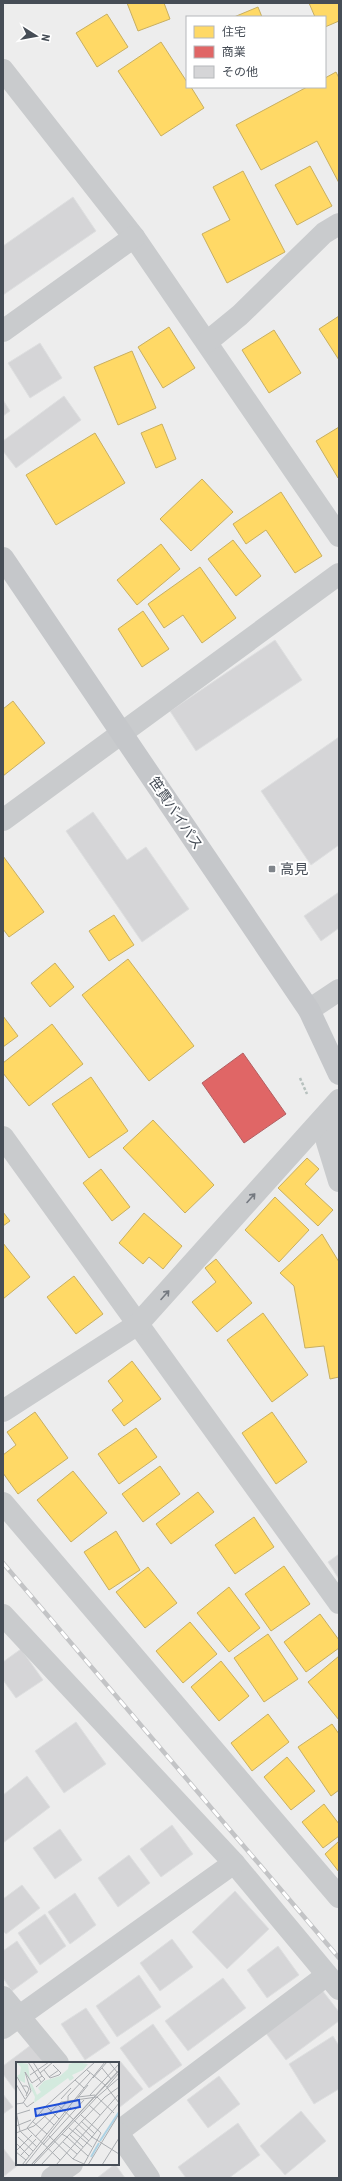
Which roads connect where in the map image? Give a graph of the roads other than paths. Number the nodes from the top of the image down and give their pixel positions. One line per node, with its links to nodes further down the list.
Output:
1 (3, 70): 3 (street)
2 (339, 224): 5 (street)
3 (134, 238): 4 (street); 5 (street)
4 (3, 331)
5 (206, 342): 6 (street)
6 (339, 536)
7 (3, 558): 9 (main road, 笹貫バイパス)
8 (339, 574): 9 (street)
9 (122, 733): 10 (street); 12 (main road, 笹貫バイパス)
10 (3, 820)
11 (339, 990): 12 (street)
12 (309, 1010): 13 (main road, 笹貫バイパス)
13 (339, 1074)
14 (339, 1100): 18 (street, one-way to 14)
15 (339, 1112): 17 (street)
16 (3, 1137): 18 (street)
17 (339, 1182)
18 (138, 1324): 19 (street); 21 (street)
19 (3, 1412)
20 (3, 1503): 24 (street)
21 (339, 1603)
22 (3, 1615): 23 (street)
23 (234, 1863): 25 (street); 27 (street)
24 (339, 1897)
25 (333, 1982): 29 (street)
26 (3, 1997): 27 (street)
27 (11, 2022): 28 (street)
28 (57, 2062)
29 (119, 2132)
30 (119, 2134): 33 (street)
31 (71, 2165): 32 (street)
32 (52, 2178)
33 (149, 2178)

